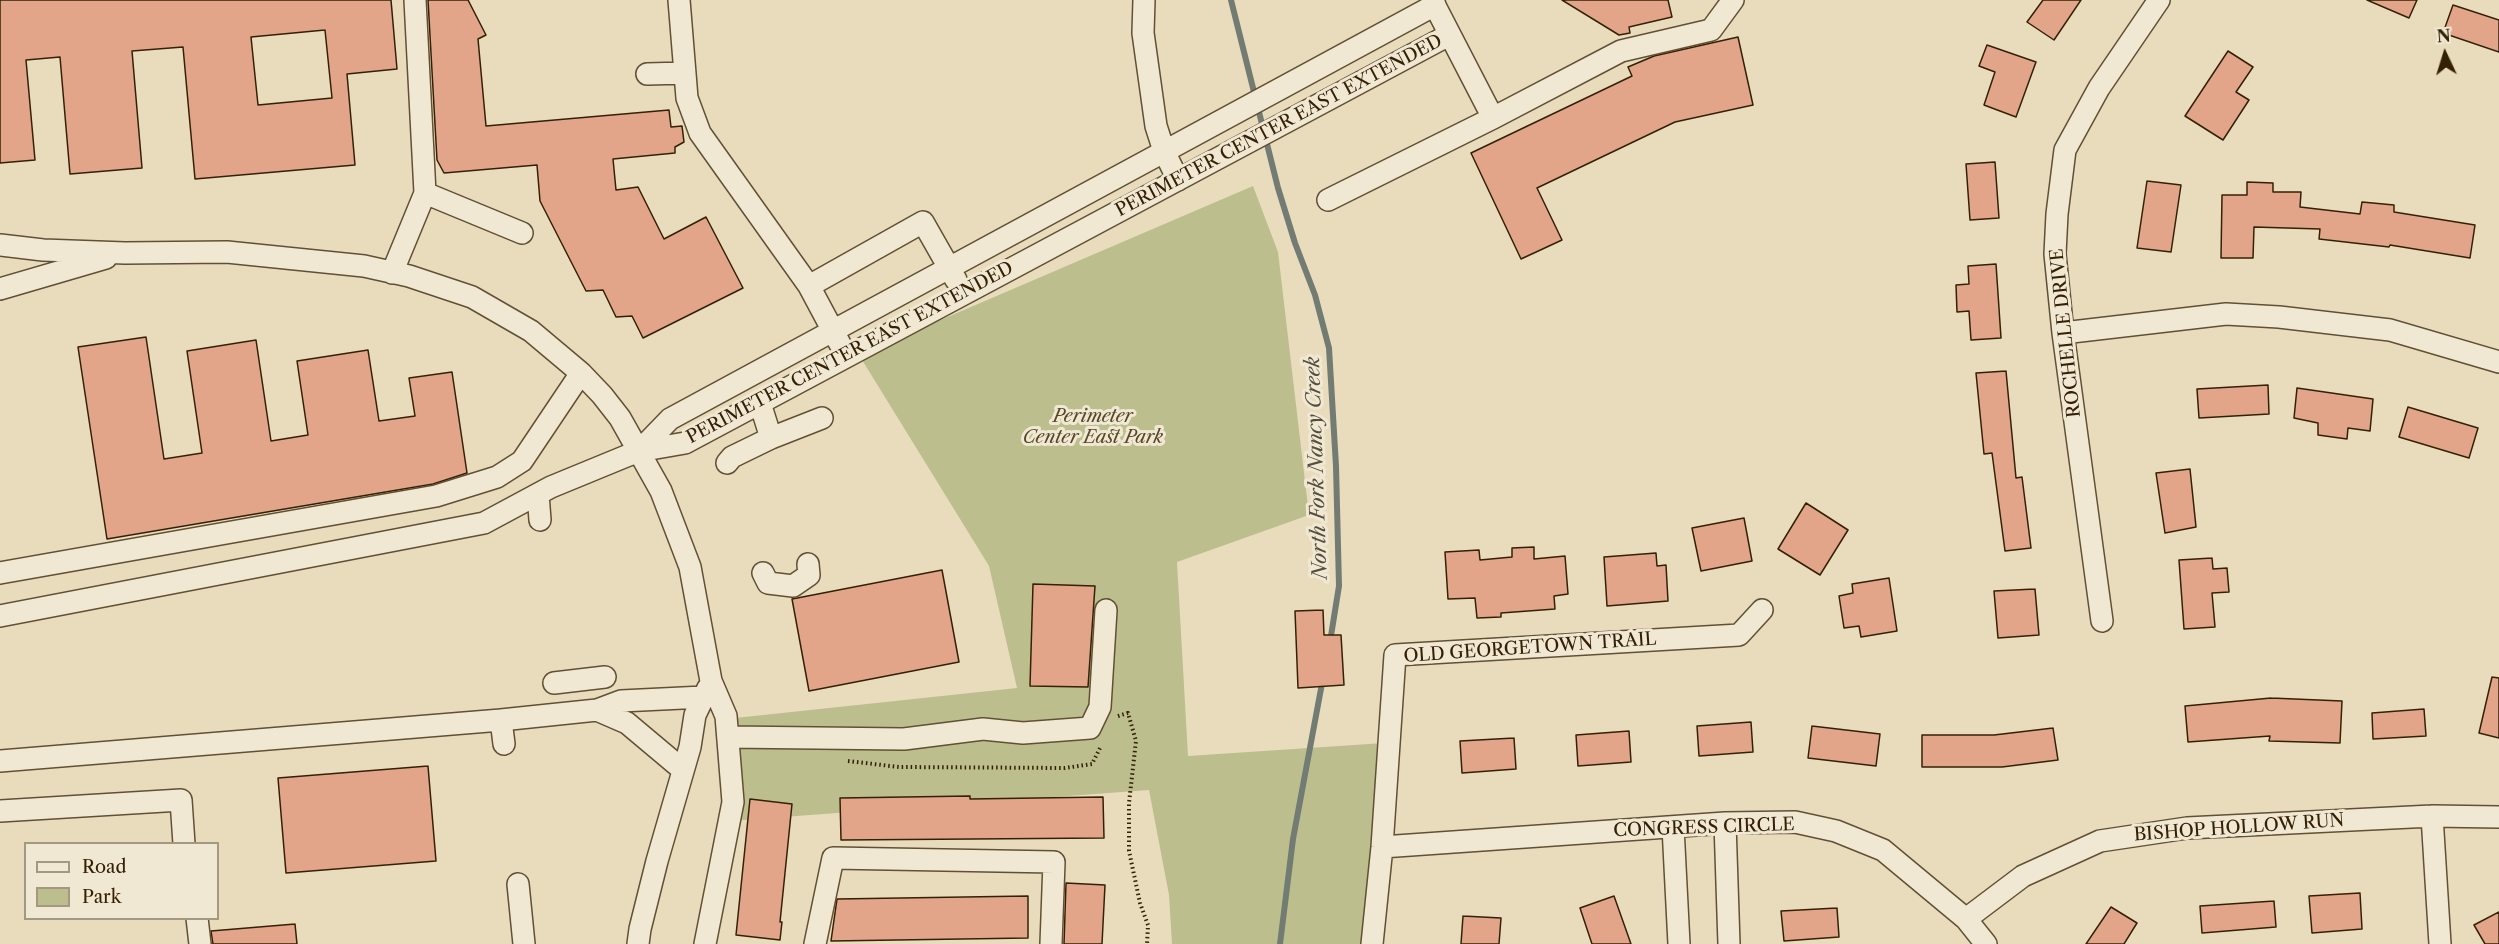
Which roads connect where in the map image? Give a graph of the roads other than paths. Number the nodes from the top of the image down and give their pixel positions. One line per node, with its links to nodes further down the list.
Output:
1 (415, 0): 13 (street)
2 (679, 0): 8 (street)
3 (1144, 0): 11 (street)
4 (1733, 0): 10 (street)
5 (2159, 0): 24 (street, ROCHELLE DRIVE)
6 (1433, 3): 7 (street); 11 (street, PERIMETER CENTER EAST EXTENDED)
7 (1449, 35): 10 (street); 12 (street, PERIMETER CENTER EAST EXTENDED)
8 (685, 73): 9 (street); 20 (street)
9 (647, 74)
10 (1493, 118): 14 (street)
11 (1164, 151): 12 (street); 18 (street, PERIMETER CENTER EAST EXTENDED)
12 (1178, 180): 22 (street, PERIMETER CENTER EAST EXTENDED)
13 (425, 193): 15 (street); 19 (street)
14 (1328, 200)
15 (522, 233)
16 (0, 245): 17 (street)
17 (125, 253): 19 (street); 21 (street)
18 (950, 269): 20 (street); 22 (street); 23 (street, PERIMETER CENTER EAST EXTENDED)
19 (392, 273): 27 (street)
20 (809, 286): 23 (street)
21 (0, 289)
22 (963, 294): 25 (street, PERIMETER CENTER EAST EXTENDED)
23 (833, 332): 25 (street); 31 (street, PERIMETER CENTER EAST EXTENDED)
24 (2063, 333): 26 (street); 41 (street, ROCHELLE DRIVE)
25 (846, 356): 28 (street, PERIMETER CENTER EAST EXTENDED)
26 (2499, 362)
27 (581, 373): 31 (street); 36 (street)
28 (760, 403): 30 (street); 31 (street, PERIMETER CENTER EAST EXTENDED)
29 (822, 418): 30 (street)
30 (771, 438): 32 (street)
31 (639, 451): 33 (street); 44 (street)
32 (727, 463)
33 (538, 494): 34 (street); 40 (street)
34 (540, 520)
35 (808, 564): 37 (street)
36 (0, 573)
37 (763, 573)
38 (1106, 610): 47 (street)
39 (1762, 610): 57 (street, OLD GEORGETOWN TRAIL)
40 (0, 616)
41 (2102, 621)
42 (605, 677): 43 (street)
43 (554, 683)
44 (707, 689): 45 (street); 47 (street); 50 (street)
45 (597, 710): 46 (street); 50 (street)
46 (501, 720): 48 (street); 49 (street)
47 (729, 737): 64 (street)
48 (504, 744)
49 (0, 761)
50 (683, 770): 63 (street)
51 (0, 811): 56 (street)
52 (2432, 816): 53 (street, BISHOP HOLLOW RUN); 59 (street, BISHOP HOLLOW RUN); 71 (street)
53 (2499, 817)
54 (1725, 823): 55 (street, CONGRESS CIRCLE); 59 (street, CONGRESS CIRCLE); 69 (street)
55 (1673, 827): 57 (street, CONGRESS CIRCLE); 68 (street)
56 (184, 842)
57 (1382, 847): 67 (street, OLD GEORGETOWN TRAIL)
58 (518, 884): 62 (street)
59 (1966, 919): 70 (street, CONGRESS CIRCLE)
60 (197, 920): 61 (street)
61 (200, 944)
62 (524, 944)
63 (638, 944)
64 (705, 944)
65 (814, 944): 66 (street)
66 (1052, 944)
67 (1372, 944)
68 (1679, 944)
69 (1729, 944)
70 (1986, 944)
71 (2440, 944)

